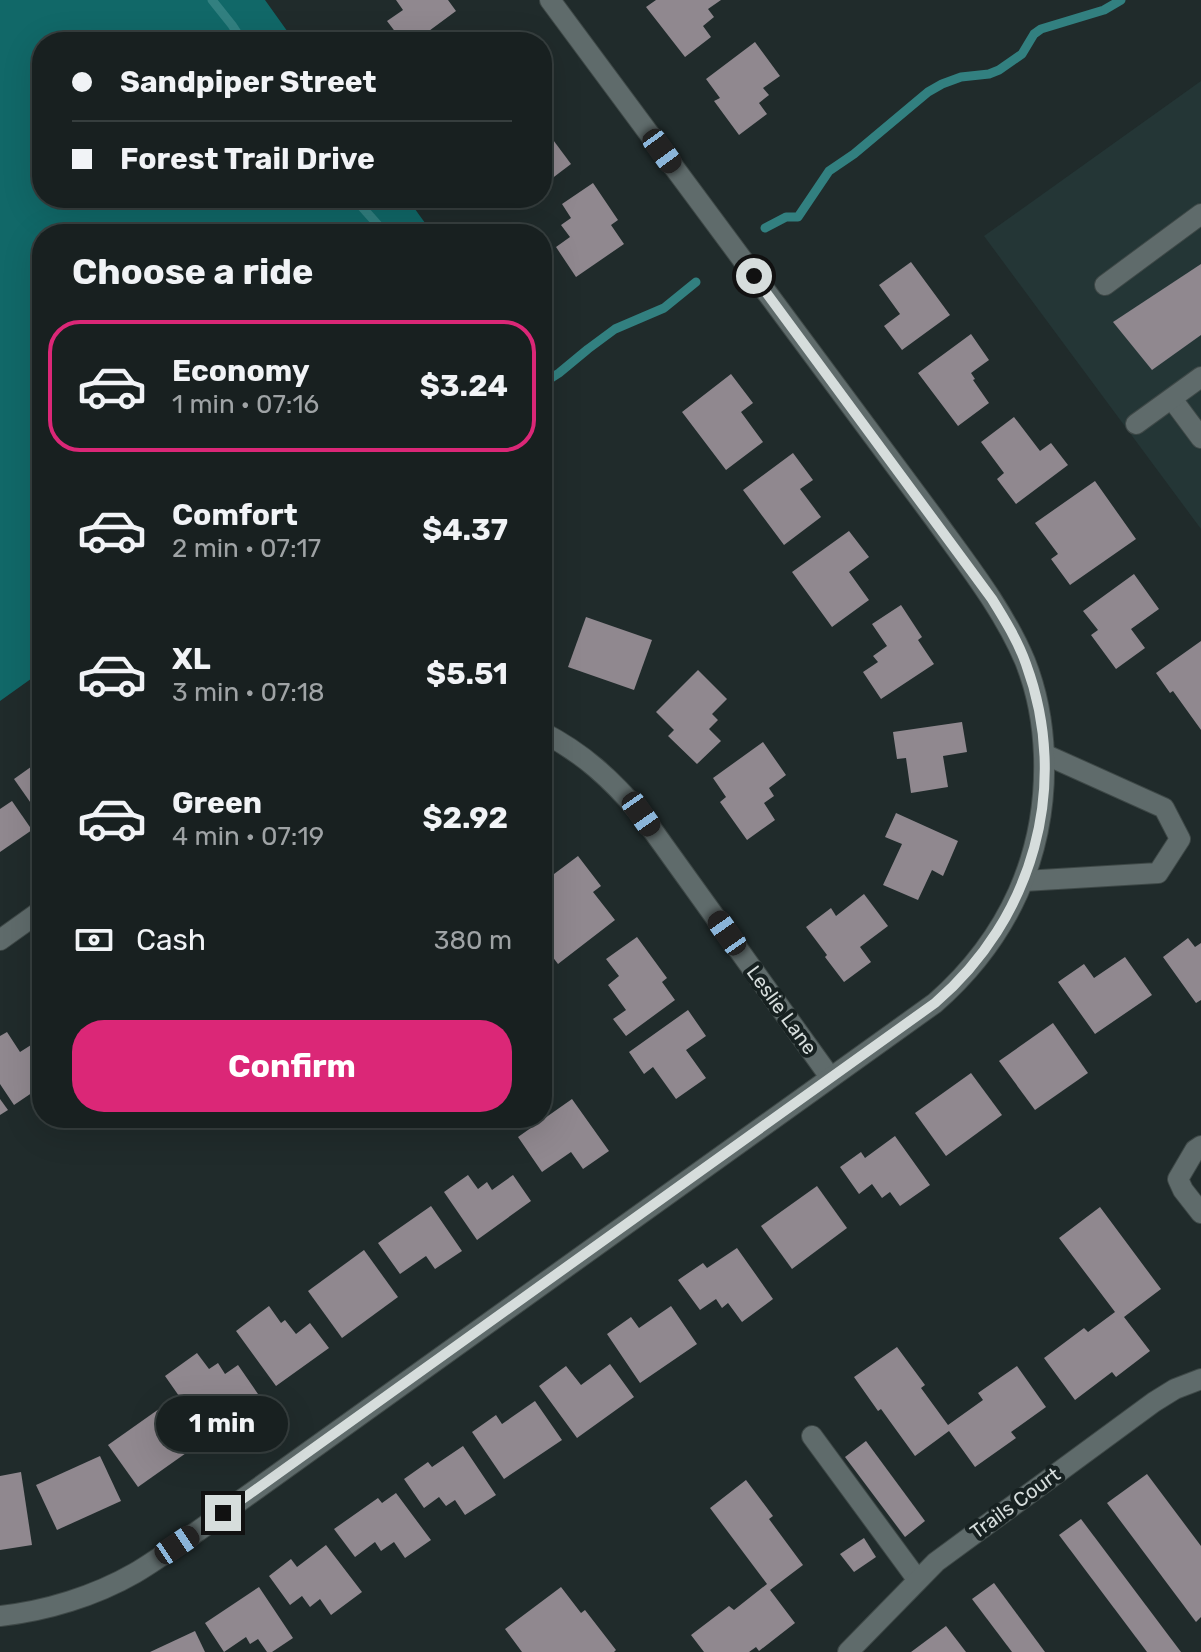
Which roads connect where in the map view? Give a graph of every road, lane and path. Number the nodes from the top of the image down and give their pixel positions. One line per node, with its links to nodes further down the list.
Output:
1 (550, 0): 9 (street)
2 (1201, 214): 3 (street)
3 (1105, 285)
4 (1201, 377): 5 (street)
5 (1172, 399): 6 (street); 7 (street)
6 (1136, 424)
7 (1201, 438)
8 (552, 738): 13 (street, Leslie Lane)
9 (1044, 754): 10 (street); 10 (street)
10 (1024, 881): 13 (street)
11 (32, 917): 12 (street)
12 (0, 940)
13 (830, 1077): 19 (street)
14 (1201, 1146): 15 (street)
15 (1201, 1213)
16 (1201, 1379): 18 (street, Trails Court)
17 (812, 1436): 18 (street)
18 (917, 1579): 20 (street, Trails Court)
19 (0, 1616)
20 (848, 1652)

